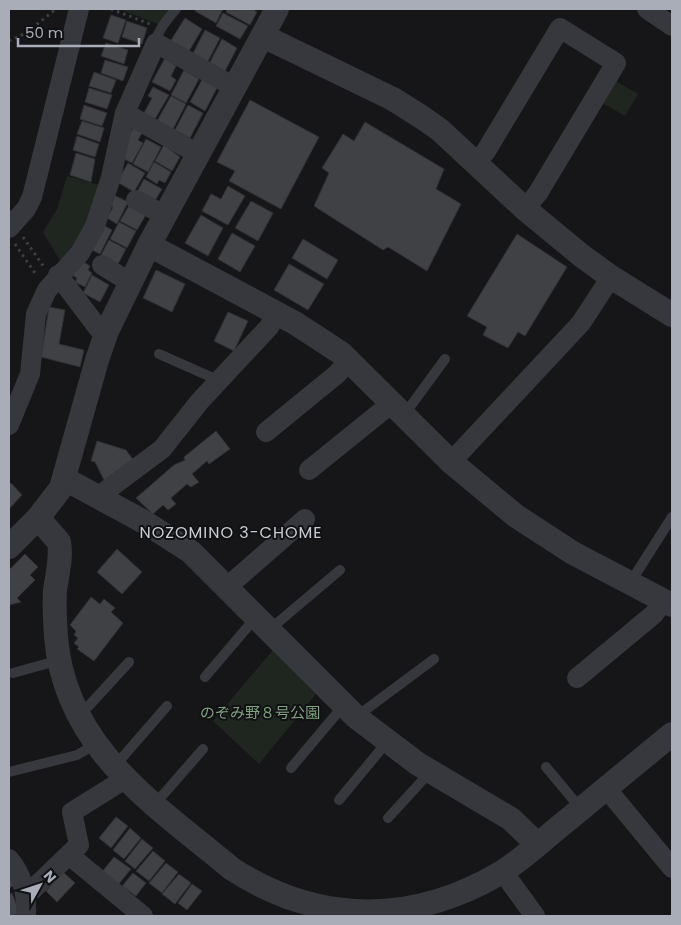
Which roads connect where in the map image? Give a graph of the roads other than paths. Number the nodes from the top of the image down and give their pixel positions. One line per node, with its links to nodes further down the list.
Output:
1 (80, 9): 15 (street)
2 (176, 9): 6 (lane)
3 (277, 9): 7 (street)
4 (647, 9): 5 (street)
5 (672, 26)
6 (159, 36): 8 (street); 9 (street)
7 (263, 36): 8 (street); 11 (street)
8 (236, 88): 10 (street)
9 (125, 113): 10 (street); 19 (street)
10 (200, 155): 14 (street)
11 (475, 165): 13 (street); 13 (street)
12 (136, 200): 14 (street)
13 (525, 210): 18 (street)
14 (166, 216): 16 (street)
15 (15, 236)
16 (149, 245): 20 (street); 21 (street)
17 (102, 265): 20 (street)
18 (611, 277): 22 (street); 31 (street)
19 (53, 282): 23 (street); 29 (street)
20 (131, 283): 23 (street)
21 (276, 314): 26 (street); 27 (street)
22 (672, 315)
23 (107, 331): 33 (street)
24 (159, 354): 27 (lane)
25 (445, 359): 28 (lane)
26 (350, 360): 28 (street); 30 (street)
27 (220, 381): 34 (street)
28 (398, 409): 31 (street); 32 (street)
29 (9, 425)
30 (266, 432)
31 (451, 462): 40 (street)
32 (309, 470)
33 (65, 479): 34 (street); 36 (street)
34 (100, 496): 41 (street)
35 (672, 517): 40 (lane)
36 (38, 518): 38 (street); 45 (street)
37 (304, 519): 41 (street)
38 (10, 542)
39 (340, 570): 43 (lane)
40 (630, 583): 42 (street)
41 (227, 587): 43 (street)
42 (668, 603): 49 (street)
43 (263, 624): 48 (lane); 51 (street)
44 (434, 659): 51 (lane)
45 (60, 660): 47 (lane); 52 (street)
46 (130, 662): 52 (lane)
47 (13, 672)
48 (206, 677)
49 (577, 678)
50 (167, 706): 61 (lane)
51 (350, 711): 54 (street); 58 (lane)
52 (77, 713): 55 (street)
53 (672, 734): 62 (street)
54 (387, 742): 60 (street); 63 (lane)
55 (96, 744): 59 (lane); 61 (street)
56 (203, 749): 64 (lane)
57 (546, 766): 65 (lane)
58 (291, 768)
59 (9, 772)
60 (430, 772): 66 (lane); 67 (street)
61 (119, 773): 64 (street); 68 (street)
62 (606, 788): 65 (street); 69 (street)
63 (339, 800)
64 (155, 804): 73 (street)
65 (581, 809): 67 (street)
66 (388, 818)
67 (537, 844): 71 (street)
68 (69, 855): 72 (street); 76 (street)
69 (668, 855)
70 (9, 859): 72 (street)
71 (503, 872): 74 (street); 78 (street)
72 (25, 890): 75 (street)
73 (305, 910): 77 (street)
74 (418, 913): 77 (street)
75 (26, 916)
76 (142, 916)
77 (376, 916)
78 (535, 916)

